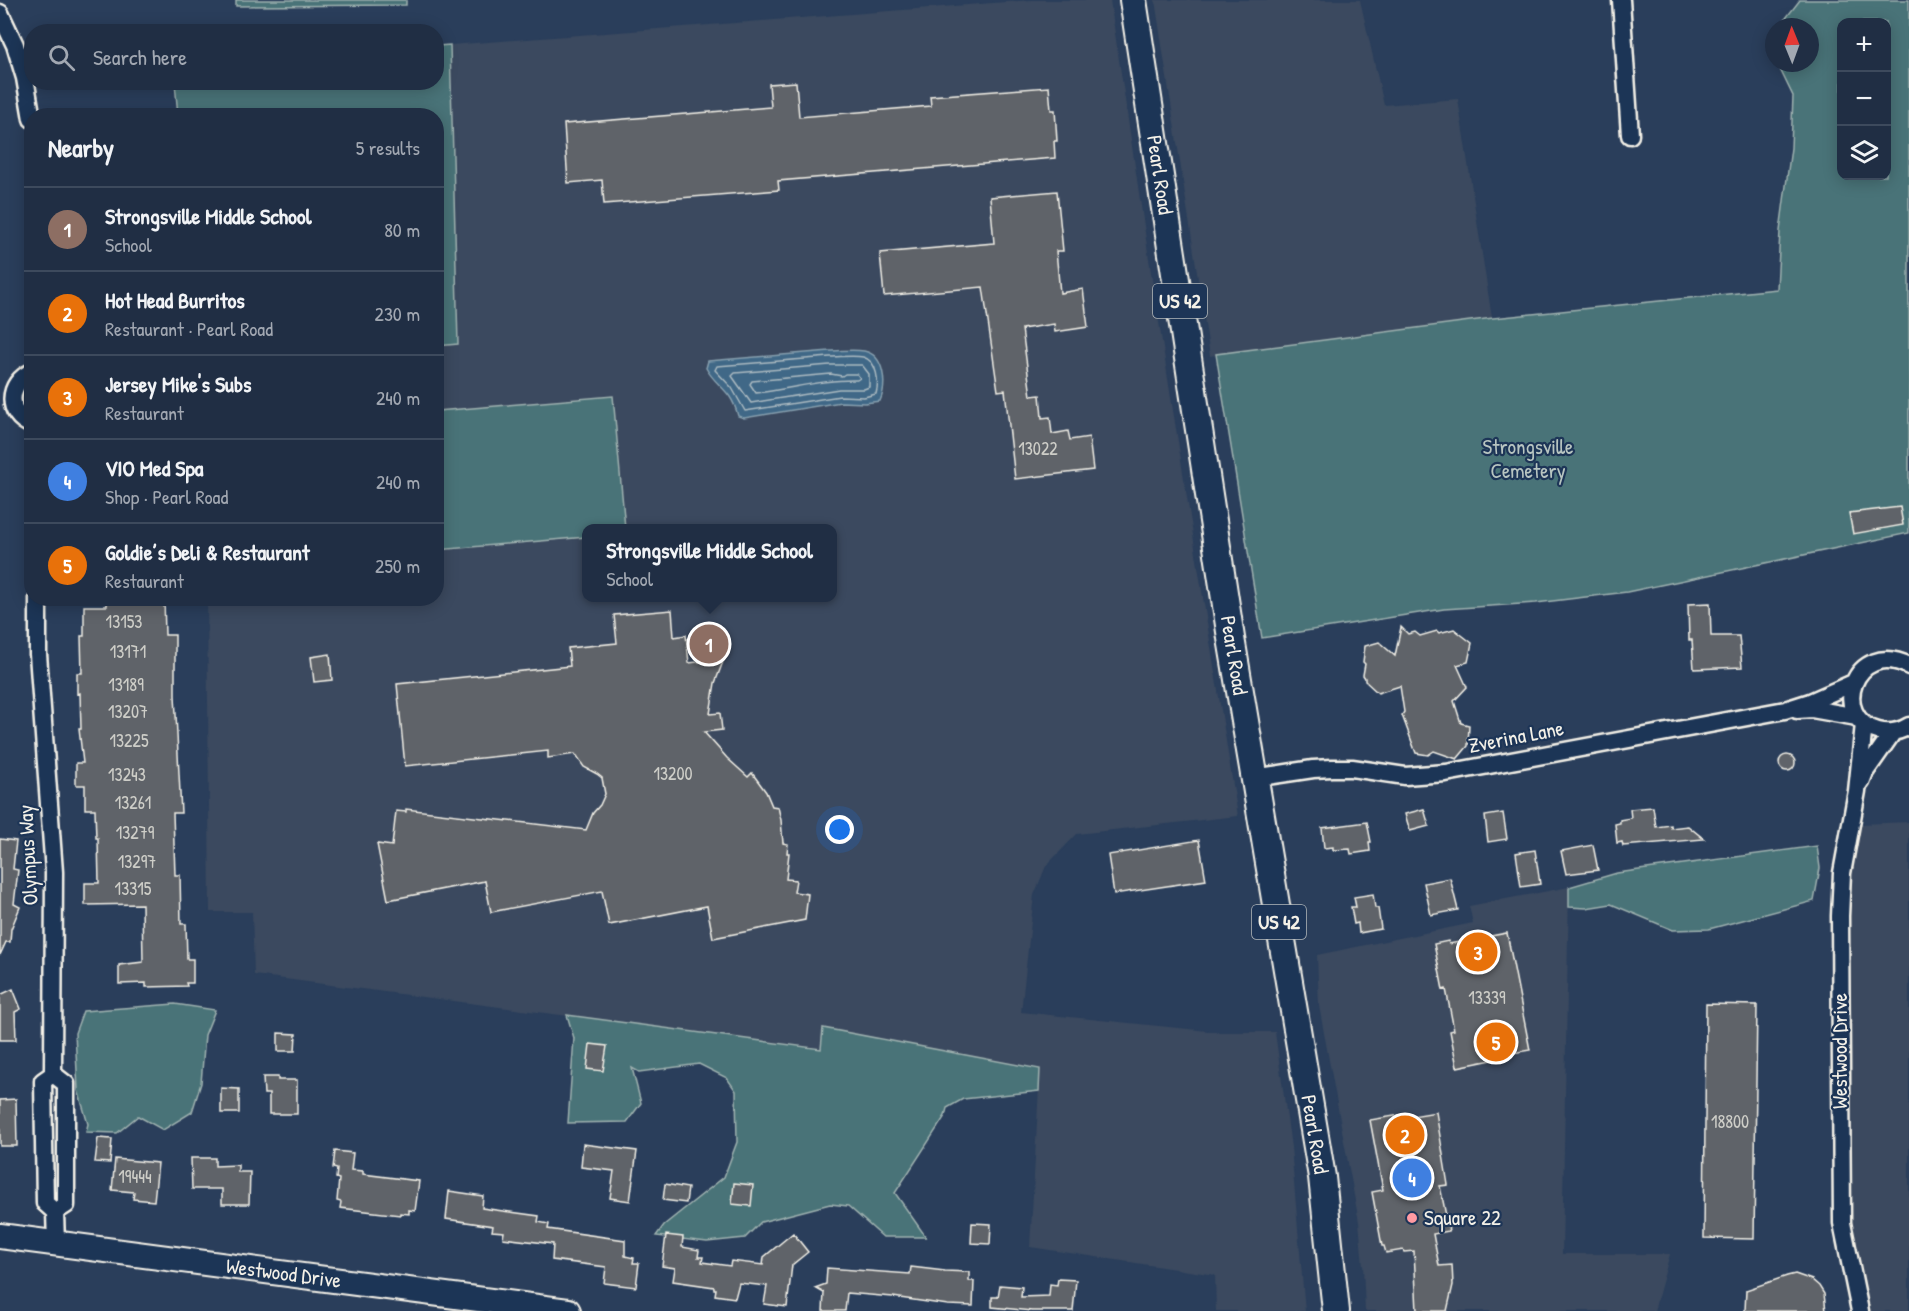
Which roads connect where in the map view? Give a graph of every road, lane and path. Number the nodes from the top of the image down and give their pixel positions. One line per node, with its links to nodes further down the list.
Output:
1 (1133, 0): 19 (main road, Pearl Road / US 42)
2 (1621, 0): 7 (street)
3 (0, 13): 4 (street)
4 (24, 75)
5 (27, 90): 6 (street)
6 (30, 108)
7 (1630, 135)
8 (24, 376): 9 (street)
9 (6, 398): 10 (street)
10 (24, 419)
11 (38, 606): 21 (street, Olympus Way)
12 (1909, 652): 13 (street)
13 (1901, 663): 14 (street)
14 (1853, 683): 15 (street, Zverina Lane); 16 (street, Westwood Drive)
15 (1785, 710): 16 (street, Zverina Lane); 19 (street, Zverina Lane)
16 (1861, 720): 18 (street, Zverina Lane); 20 (street, Westwood Drive)
17 (1909, 726): 18 (street)
18 (1893, 732): 20 (street, Westwood Drive)
19 (1254, 778): 26 (main road, Pearl Road / US 42)
20 (1857, 791): 27 (street, Westwood Drive)
21 (54, 1074): 22 (street, Olympus Way); 22 (street, Olympus Way)
22 (55, 1212): 24 (street, Olympus Way)
23 (0, 1236): 24 (street, Westwood Drive)
24 (56, 1244): 25 (street, Westwood Drive)
25 (568, 1311)
26 (1336, 1311)
27 (1860, 1311)

